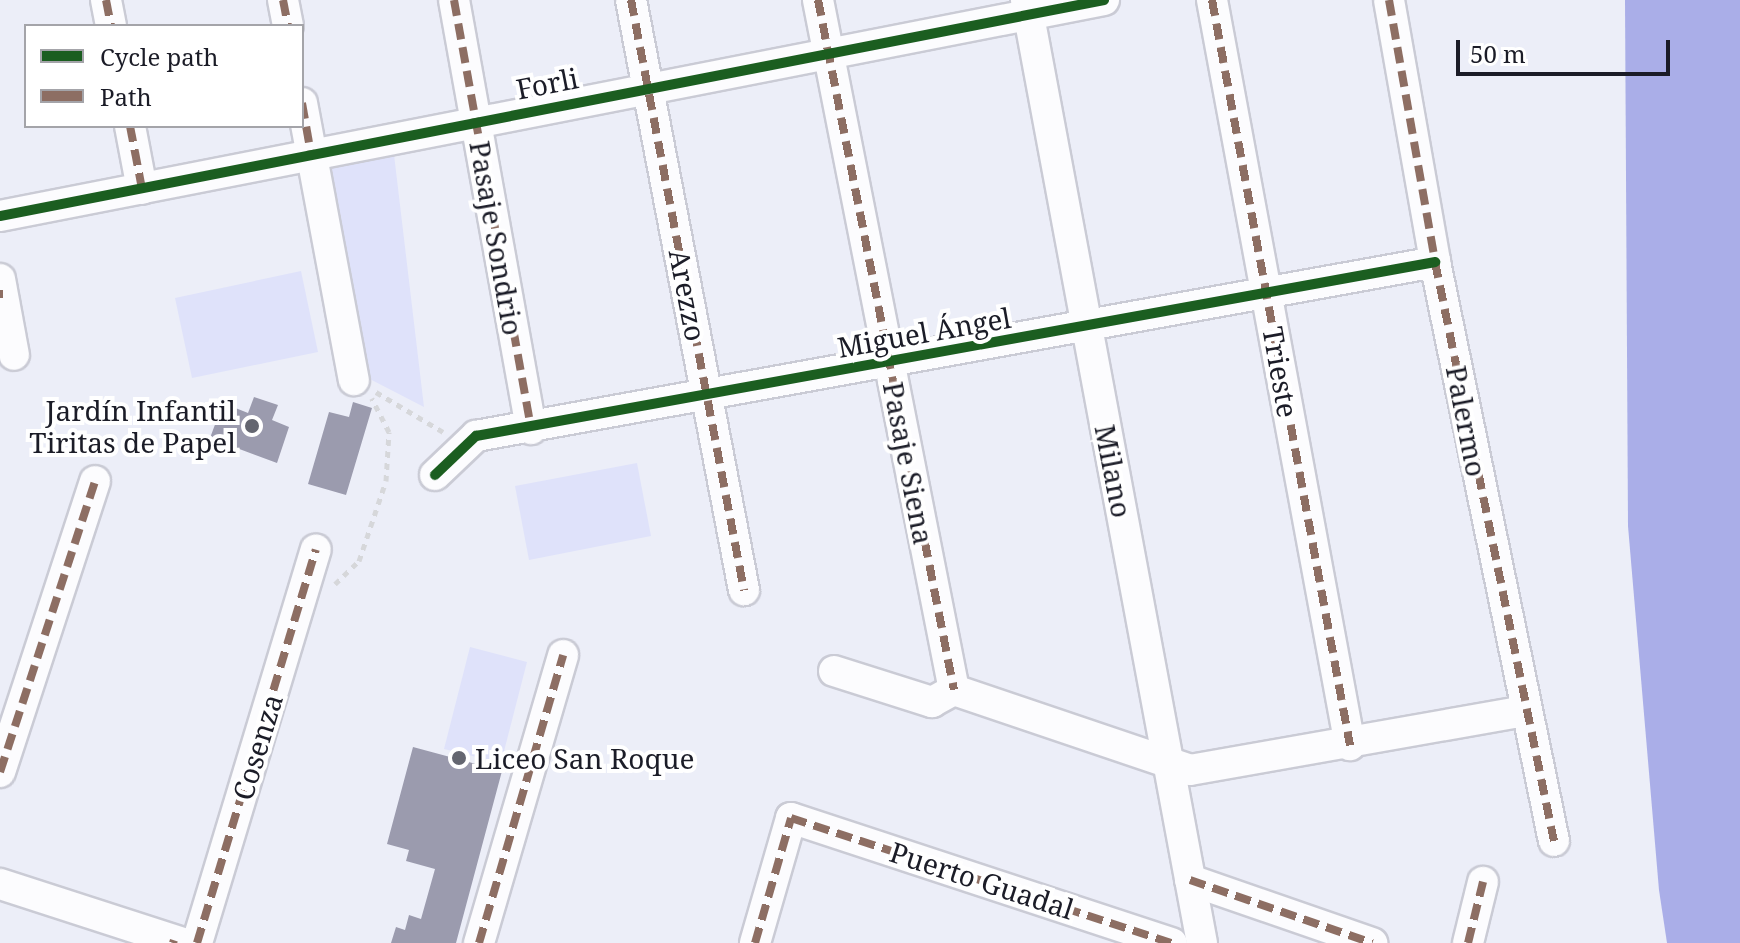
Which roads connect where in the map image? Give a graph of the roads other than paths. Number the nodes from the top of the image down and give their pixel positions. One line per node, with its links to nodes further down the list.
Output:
1 (106, 0): 10 (street)
2 (283, 0): 11 (street)
3 (454, 0): 15 (street, Pasaje Sondrio)
4 (631, 0): 13 (street, Arezzo)
5 (818, 0): 12 (street, Pasaje Siena)
6 (1104, 0): 9 (street, Forli)
7 (1212, 0): 22 (street, Trieste)
8 (1389, 0): 20 (street, Palermo)
9 (1028, 7): 12 (street, Forli); 23 (street, Milano)
10 (111, 24)
11 (288, 24)
12 (829, 53): 13 (street, Forli); 25 (street, Pasaje Siena)
13 (648, 89): 15 (street, Forli); 27 (street, Arezzo)
14 (304, 114): 17 (street)
15 (476, 121): 17 (street, Forli); 28 (street, Pasaje Sondrio)
16 (130, 128): 18 (street)
17 (311, 154): 18 (street, Forli); 26 (street)
18 (142, 189): 19 (street, Forli)
19 (0, 216)
20 (1435, 262): 22 (street, Miguel Ángel); 36 (street, Palermo)
21 (1, 289): 24 (street)
22 (1266, 293): 23 (street, Miguel Ángel); 37 (street, Trieste)
23 (1087, 326): 25 (street, Miguel Ángel); 38 (street, Milano)
24 (14, 355)
25 (890, 363): 27 (street, Miguel Ángel); 35 (street, Pasaje Siena)
26 (354, 380)
27 (707, 396): 28 (street, Miguel Ángel); 32 (street, Arezzo)
28 (531, 429): 29 (street, Miguel Ángel)
29 (435, 475)
30 (95, 481): 39 (street)
31 (316, 550): 44 (street, Cosenza)
32 (744, 590)
33 (563, 655): 45 (street)
34 (834, 671): 35 (street)
35 (954, 690): 38 (street)
36 (1525, 711): 37 (street); 40 (street, Palermo)
37 (1350, 745): 38 (street)
38 (1168, 758): 41 (street, Milano)
39 (0, 772)
40 (1554, 841)
41 (1190, 880): 48 (street, Milano); 49 (street)
42 (1483, 882): 50 (street)
43 (0, 884): 44 (street)
44 (182, 942)
45 (479, 943)
46 (755, 943): 47 (street, Puerto Guadal)
47 (1172, 943)
48 (1202, 943)
49 (1372, 943)
50 (1468, 943)

